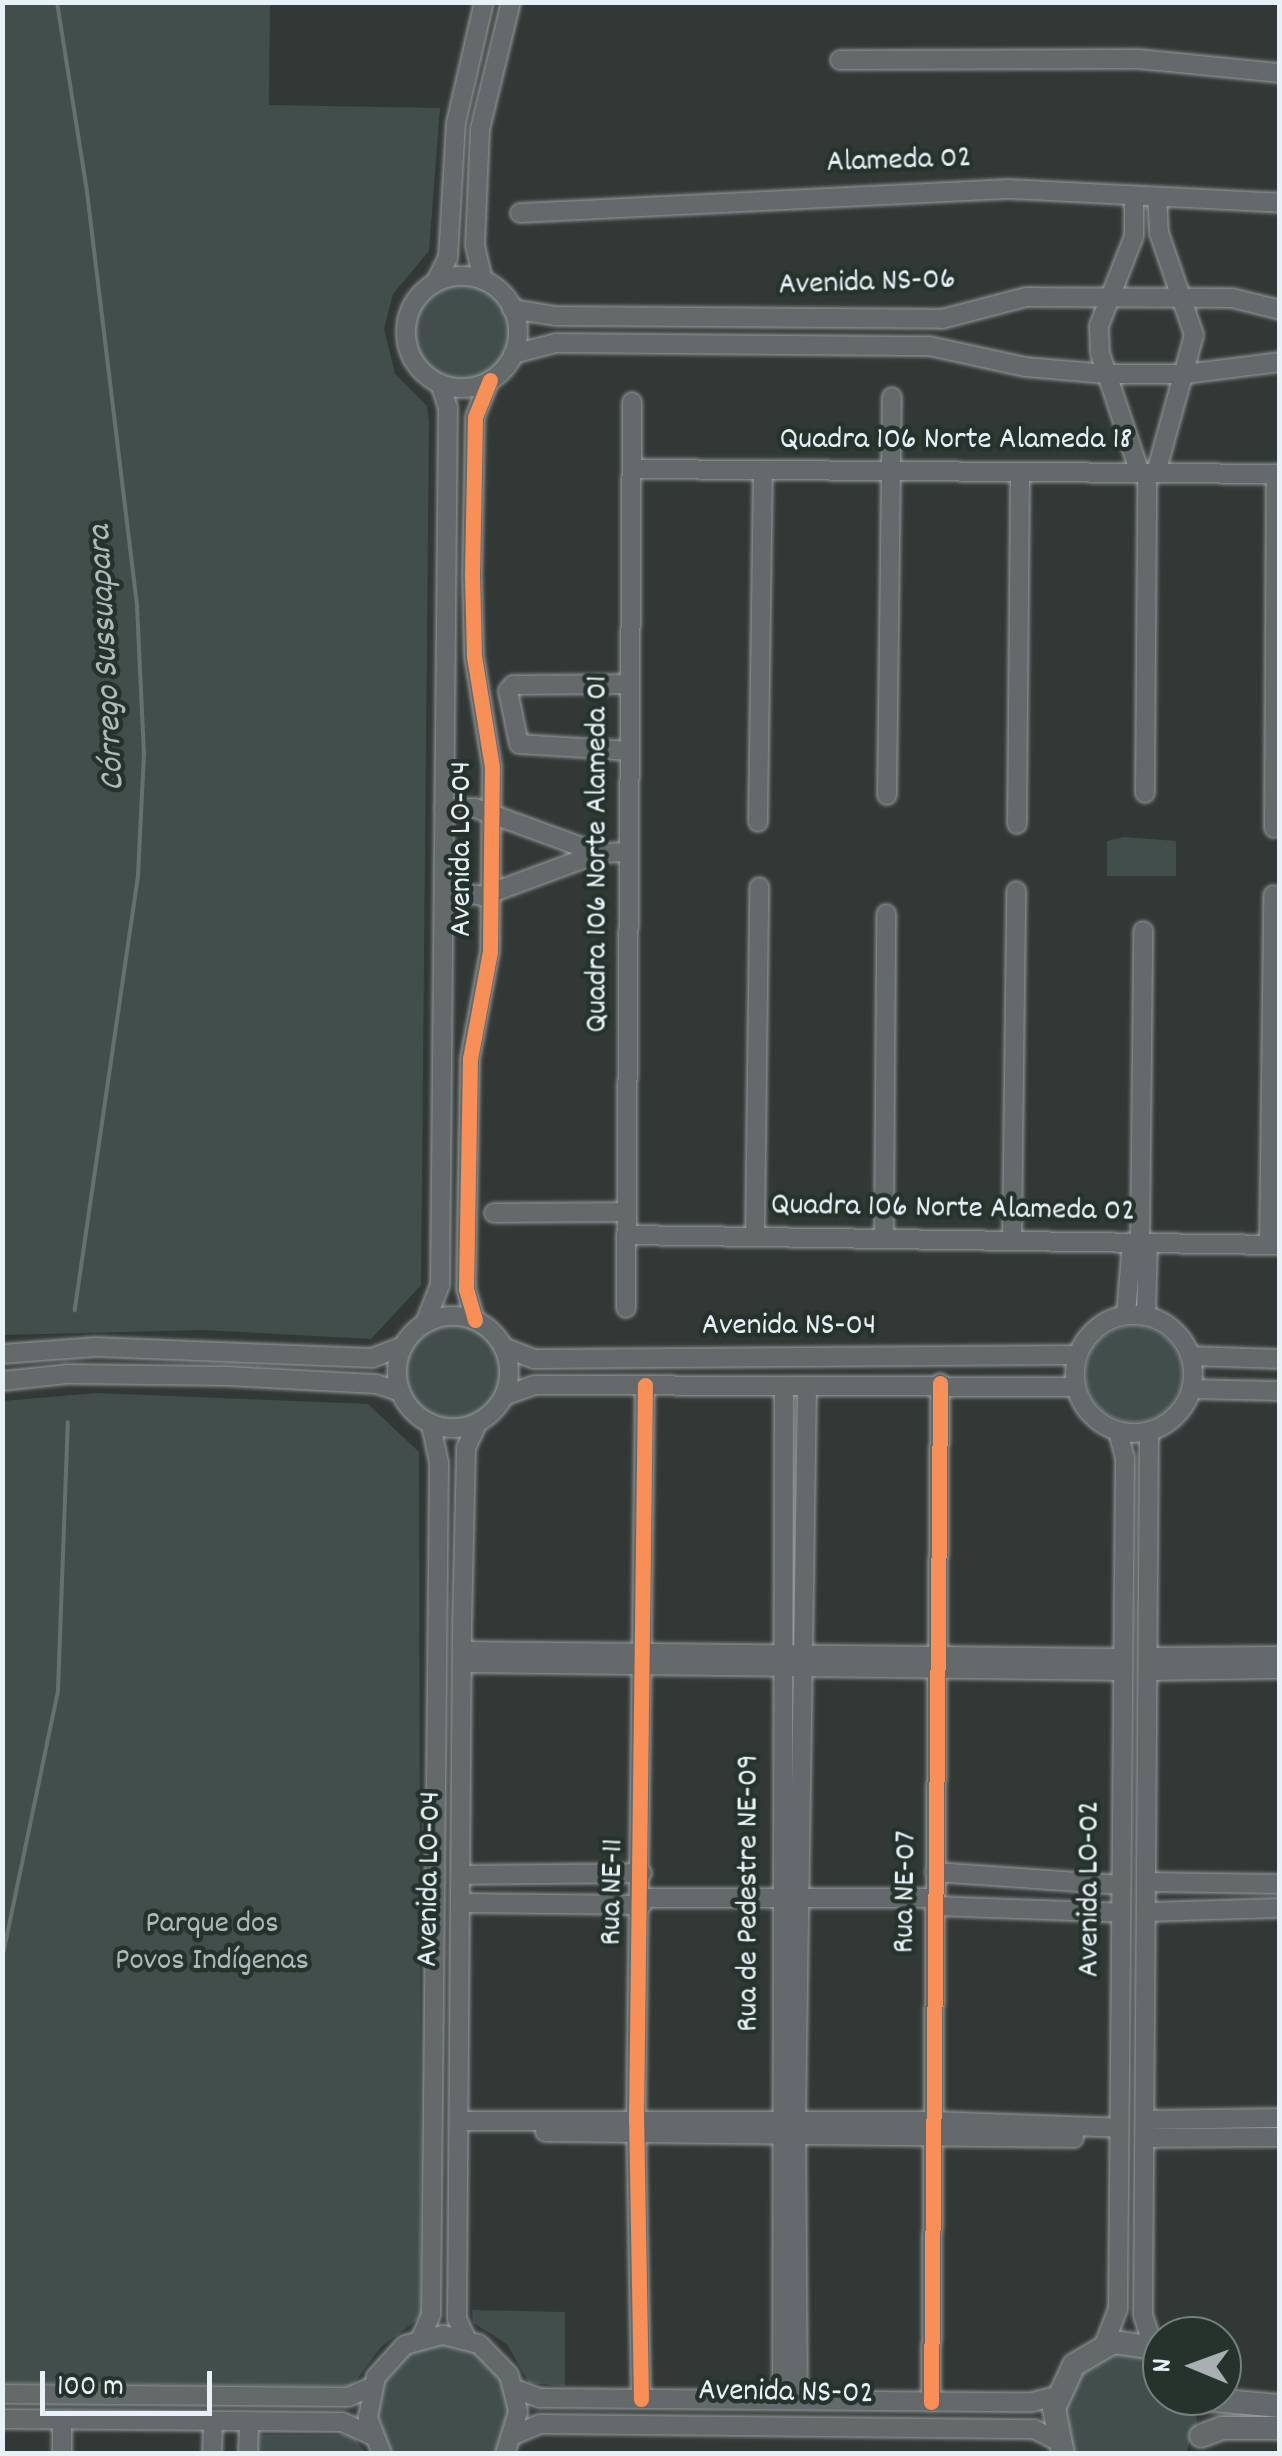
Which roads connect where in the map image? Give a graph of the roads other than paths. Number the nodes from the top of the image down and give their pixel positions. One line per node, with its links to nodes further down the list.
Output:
1 (484, 2): 10 (street)
2 (511, 2): 9 (street)
3 (840, 60): 4 (street)
4 (1280, 73)
5 (1134, 196): 6 (street, Alameda 02); 8 (street, Alameda 02); 11 (street)
6 (1157, 197): 7 (street, Alameda 02); 12 (street)
7 (1280, 204)
8 (520, 214)
9 (483, 280): 10 (street); 13 (street)
10 (435, 283): 20 (street)
11 (1106, 297): 12 (street, Avenida NS-06); 13 (street, Avenida NS-06); 17 (street)
12 (1183, 298): 14 (street, Avenida NS-06); 18 (street)
13 (512, 309): 15 (street)
14 (1280, 310)
15 (513, 354): 17 (street, Avenida NS-06); 19 (street)
16 (1280, 362): 18 (street, Avenida NS-06)
17 (1107, 374): 18 (street, Avenida NS-06); 27 (street)
18 (1184, 374): 27 (street)
19 (490, 380): 20 (street); 34 (street, Avenida LO-04)
20 (440, 384): 33 (street, Avenida LO-04)
21 (892, 397): 25 (street)
22 (632, 402): 23 (street, Quadra 106 Norte Alameda 01)
23 (632, 469): 24 (street, Quadra 106 Norte Alameda 18); 29 (street, Quadra 106 Norte Alameda 01)
24 (762, 470): 25 (street, Quadra 106 Norte Alameda 18); 35 (street)
25 (891, 471): 26 (street, Quadra 106 Norte Alameda 18); 32 (street)
26 (1020, 472): 27 (street, Quadra 106 Norte Alameda 18); 36 (street)
27 (1148, 473): 28 (street, Quadra 106 Norte Alameda 18); 31 (street)
28 (1278, 474): 37 (street)
29 (630, 684): 30 (street, Quadra 106 Norte Alameda 01); 30 (street)
30 (630, 751): 38 (street, Quadra 106 Norte Alameda 01)
31 (1145, 793)
32 (887, 795)
33 (444, 808): 34 (street); 41 (street, Avenida LO-04)
34 (492, 814): 39 (street); 43 (street, Avenida LO-04)
35 (758, 822)
36 (1017, 824)
37 (1274, 828)
38 (629, 852): 39 (street); 47 (street, Quadra 106 Norte Alameda 01)
39 (598, 853): 43 (street)
40 (759, 887): 50 (street)
41 (444, 891): 43 (street); 59 (street, Avenida LO-04)
42 (1016, 891): 52 (street)
43 (492, 894): 58 (street, Avenida LO-04)
44 (1273, 895): 54 (street)
45 (886, 914): 51 (street)
46 (1144, 931): 53 (street)
47 (626, 1212): 48 (street); 49 (street, Quadra 106 Norte Alameda 01)
48 (494, 1213)
49 (626, 1235): 50 (street, Quadra 106 Norte Alameda 02); 55 (street, Quadra 106 Norte Alameda 01)
50 (755, 1237): 51 (street, Quadra 106 Norte Alameda 02)
51 (884, 1239): 52 (street, Quadra 106 Norte Alameda 02)
52 (1012, 1241): 53 (street, Quadra 106 Norte Alameda 02)
53 (1140, 1243): 54 (street, Quadra 106 Norte Alameda 02); 56 (street); 57 (street)
54 (1274, 1244)
55 (626, 1308)
56 (1126, 1314): 57 (street); 63 (street)
57 (1146, 1314): 64 (street)
58 (475, 1320): 59 (street); 61 (street, Avenida NS-04)
59 (425, 1323): 60 (street)
60 (403, 1346): 62 (street); 74 (street)
61 (503, 1347): 63 (street, Avenida NS-04); 75 (street)
62 (2, 1354)
63 (1078, 1355): 70 (street)
64 (1190, 1356): 65 (street); 72 (street)
65 (1280, 1359)
66 (2, 1381): 74 (street)
67 (940, 1383): 70 (street, Avenida NS-04); 71 (street, Avenida NS-04); 85 (street, Rua NE-07)
68 (646, 1385): 69 (street, Avenida NS-04); 75 (street, Avenida NS-04); 82 (street, Rua NE-11)
69 (784, 1386): 71 (street, Avenida NS-04); 83 (street, Rua de Pedestre NE-09)
70 (1076, 1387): 78 (street)
71 (807, 1388): 84 (street, Rua de Pedestre NE-09)
72 (1191, 1388): 73 (street); 79 (street)
73 (1280, 1391)
74 (401, 1392): 77 (street)
75 (504, 1396): 76 (street)
76 (478, 1422): 77 (street); 81 (street, Avenida LO-04)
77 (431, 1424): 109 (street, Avenida LO-04)
78 (1118, 1430): 79 (street); 86 (street, Avenida LO-02)
79 (1150, 1432): 87 (street, Avenida LO-02)
80 (1280, 1656): 87 (street)
81 (463, 1657): 82 (street); 89 (street, Avenida LO-04)
82 (644, 1661): 83 (street); 93 (street, Rua NE-11)
83 (782, 1662): 84 (street); 95 (street, Rua de Pedestre NE-09)
84 (802, 1662): 85 (street); 95 (street, Rua de Pedestre NE-09)
85 (939, 1662): 86 (street); 94 (street, Rua NE-07)
86 (1123, 1664): 92 (street, Avenida LO-02)
87 (1150, 1664): 88 (street); 90 (street, Avenida LO-02)
88 (1280, 1669)
89 (461, 1876): 93 (street); 96 (street, Avenida LO-04)
90 (1148, 1882): 91 (street); 98 (street, Avenida LO-02)
91 (1280, 1884)
92 (1121, 1885): 94 (street); 99 (street, Avenida LO-02)
93 (642, 1891): 95 (street); 96 (street); 102 (street, Rua NE-11)
94 (934, 1891): 95 (street); 99 (street); 104 (street, Rua NE-07)
95 (789, 1893): 103 (street, Rua de Pedestre NE-09)
96 (461, 1903): 101 (street, Avenida LO-04)
97 (1280, 1908): 98 (street)
98 (1147, 1912): 105 (street, Avenida LO-02)
99 (1121, 1913): 106 (street, Avenida LO-02)
100 (1280, 2118): 105 (street)
101 (459, 2126): 102 (street); 110 (street, Avenida LO-04)
102 (636, 2126): 103 (street); 117 (street, Rua NE-11)
103 (787, 2127): 104 (street); 118 (street, Rua de Pedestre NE-09)
104 (932, 2128): 106 (street); 119 (street, Rua NE-07)
105 (1145, 2129): 107 (street); 108 (street, Avenida LO-02)
106 (1119, 2133): 111 (street, Avenida LO-02)
107 (1280, 2136)
108 (1143, 2316)
109 (420, 2338): 110 (street); 113 (street)
110 (466, 2338): 114 (street)
111 (1104, 2345): 112 (main road); 116 (main road)
112 (1142, 2346)
113 (372, 2387): 115 (street); 129 (street)
114 (515, 2389): 117 (street, Avenida NS-02); 128 (street)
115 (2, 2394)
116 (1056, 2396): 119 (street, Avenida NS-02); 131 (main road, Avenida NS-02)
117 (641, 2399): 118 (street, Avenida NS-02)
118 (790, 2400): 119 (street, Avenida NS-02)
119 (930, 2402)
120 (1242, 2402): 121 (main road)
121 (1280, 2406)
122 (1200, 2416): 130 (main road)
123 (2, 2419): 124 (street)
124 (62, 2420): 125 (street); 132 (street)
125 (212, 2421): 126 (street); 133 (street)
126 (248, 2421): 129 (street); 134 (street)
127 (1280, 2428): 130 (main road)
128 (514, 2435): 131 (street, Avenida NS-02); 136 (street)
129 (373, 2436): 135 (street)
130 (1198, 2445)
131 (1060, 2447)
132 (62, 2454)
133 (212, 2454)
134 (248, 2454)
135 (382, 2454)
136 (504, 2454)

